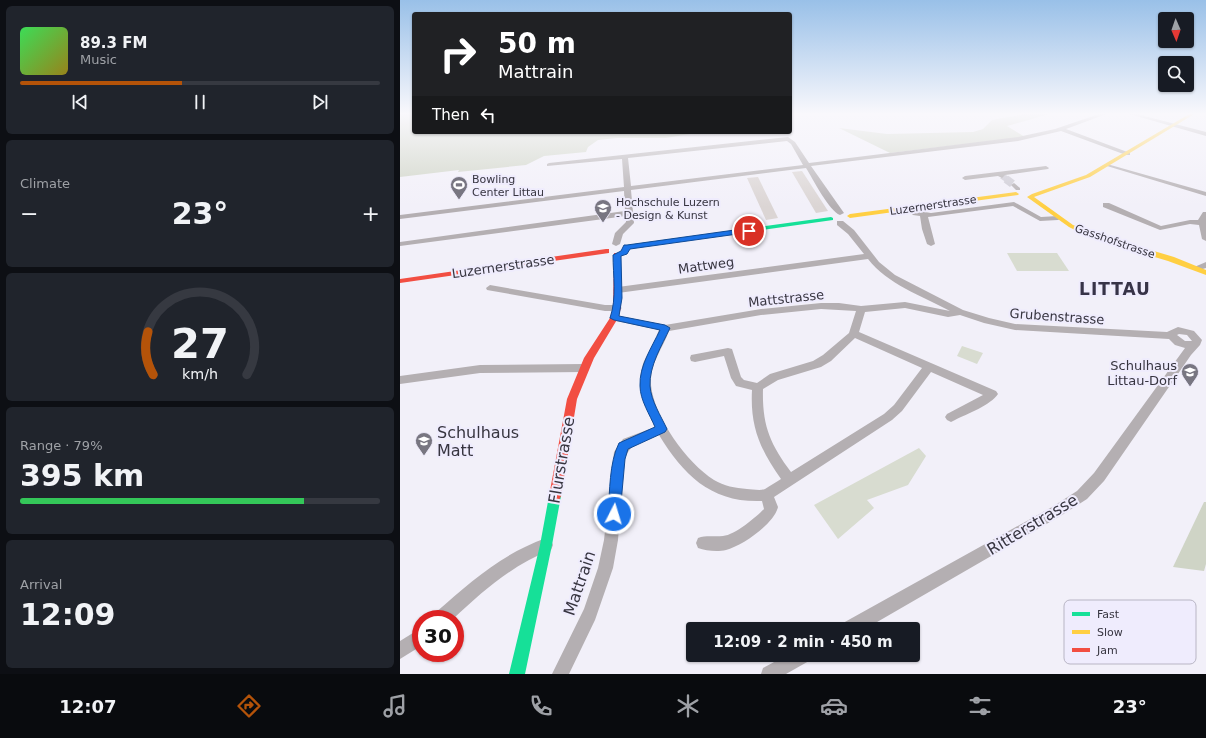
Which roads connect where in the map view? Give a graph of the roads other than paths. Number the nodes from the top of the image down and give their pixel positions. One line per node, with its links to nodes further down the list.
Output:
1 (727, 144): 7 (street)
2 (793, 144): 10 (street)
3 (978, 144): 10 (street)
4 (1103, 144): 6 (street)
5 (1144, 144): 6 (main road)
6 (1128, 154): 9 (main road)
7 (625, 156): 8 (street); 13 (street)
8 (549, 164)
9 (1109, 165): 14 (main road); 16 (street)
10 (807, 166): 13 (street); 24 (street)
11 (1046, 168): 12 (street)
12 (965, 178)
13 (628, 188): 20 (street); 23 (street)
14 (1050, 188): 15 (main road, Luzernerstrasse); 17 (main road)
15 (1018, 190): 17 (main road, Gasshofstrasse); 19 (main road, Luzernerstrasse)
16 (1206, 194)
17 (1032, 196): 25 (main road, Gasshofstrasse)
18 (1106, 205): 26 (street)
19 (910, 208): 22 (street); 24 (main road, Luzernerstrasse)
20 (630, 213): 28 (street); 29 (street)
21 (1206, 214): 26 (street)
22 (924, 215): 25 (street); 30 (street)
23 (400, 217)
24 (840, 218): 31 (main road, Luzernerstrasse); 34 (street, Grubenstrasse)
25 (1058, 218): 36 (main road, Gasshofstrasse)
26 (1202, 223): 27 (street)
27 (1206, 239)
28 (400, 244)
29 (616, 244): 31 (main road); 32 (main road)
30 (931, 244)
31 (627, 247): 33 (main road)
32 (606, 251): 33 (main road); 38 (main road, Luzernerstrasse)
33 (617, 255): 40 (main road, Flurstrasse)
34 (869, 256): 40 (street, Mattweg); 42 (street, Grubenstrasse)
35 (1206, 265): 36 (street)
36 (1196, 268): 37 (main road, Gasshofstrasse)
37 (1206, 273)
38 (400, 281)
39 (490, 288): 43 (street, Mattstrasse)
40 (618, 290): 43 (main road, Flurstrasse)
41 (861, 309): 42 (street, Mattstrasse); 44 (street, Mattstrasse); 45 (street)
42 (960, 312): 46 (street, Grubenstrasse)
43 (616, 313): 44 (street, Mattstrasse); 50 (main road, Flurstrasse)
44 (665, 328): 54 (street)
45 (854, 334): 49 (street); 52 (street)
46 (1172, 336): 47 (street); 47 (street, Grubenstrasse)
47 (1192, 343): 60 (street, Ritterstrasse)
48 (695, 358): 52 (street)
49 (929, 366): 53 (street); 55 (street)
50 (584, 368): 51 (street); 58 (main road, Flurstrasse)
51 (400, 380)
52 (758, 387): 55 (street)
53 (951, 417)
54 (662, 429): 56 (street); 65 (street, Mattrain)
55 (788, 479): 56 (street)
56 (766, 495): 57 (street)
57 (703, 543)
58 (546, 545): 59 (street); 64 (main road, Flurstrasse)
59 (451, 610)
60 (862, 622)
61 (412, 642): 62 (street)
62 (400, 651)
63 (790, 662): 66 (street)
64 (517, 674)
65 (560, 674)
66 (769, 674)

